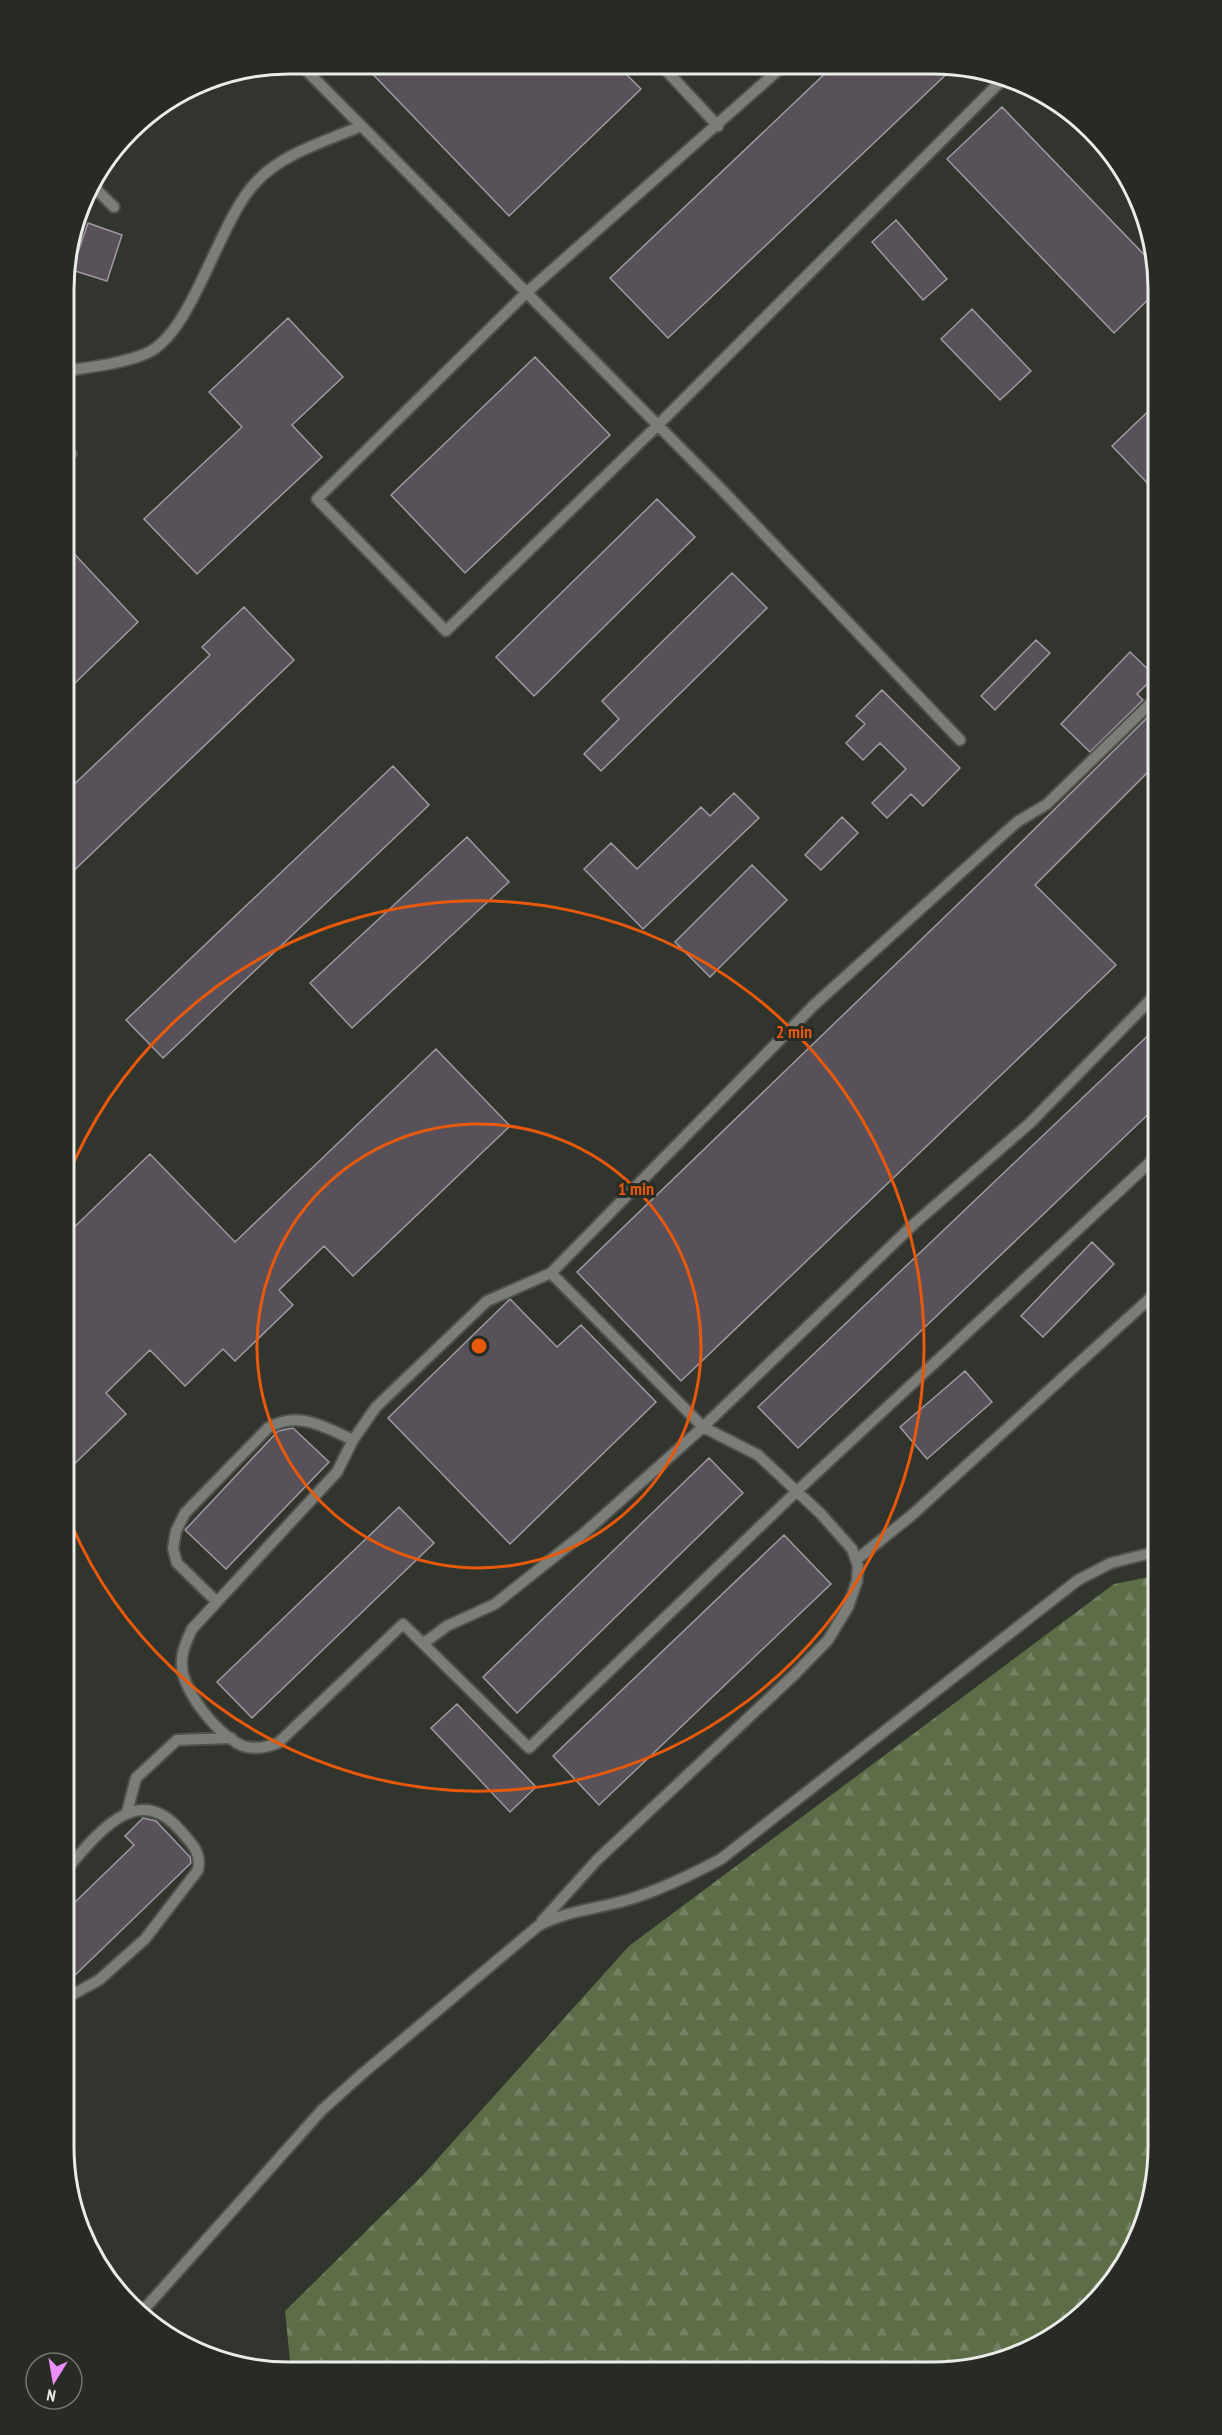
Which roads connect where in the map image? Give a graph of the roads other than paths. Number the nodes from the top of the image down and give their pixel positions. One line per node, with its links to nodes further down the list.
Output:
1 (310, 74): 5 (lane)
2 (669, 74): 6 (lane)
3 (774, 74): 6 (lane)
4 (998, 84): 11 (lane)
5 (361, 126): 9 (lane); 10 (lane)
6 (718, 126): 9 (lane)
7 (97, 190): 8 (lane)
8 (114, 207)
9 (526, 293): 11 (lane); 11 (lane)
10 (74, 369)
11 (658, 425): 13 (lane)
12 (1148, 706): 16 (lane)
13 (960, 740)
14 (1148, 1002): 18 (lane)
15 (1148, 1164): 20 (lane)
16 (551, 1273): 18 (lane); 19 (lane)
17 (1148, 1300): 22 (lane)
18 (703, 1427): 20 (lane); 24 (lane)
19 (353, 1440): 23 (lane); 23 (lane)
20 (797, 1491): 22 (lane); 24 (lane)
21 (1148, 1554): 28 (lane)
22 (856, 1560): 28 (lane)
23 (217, 1602): 25 (lane)
24 (424, 1643): 25 (lane)
25 (231, 1738): 26 (lane)
26 (126, 1812): 27 (lane); 29 (lane)
27 (74, 1862)
28 (538, 1926): 30 (lane)
29 (74, 1994)
30 (146, 2307)

